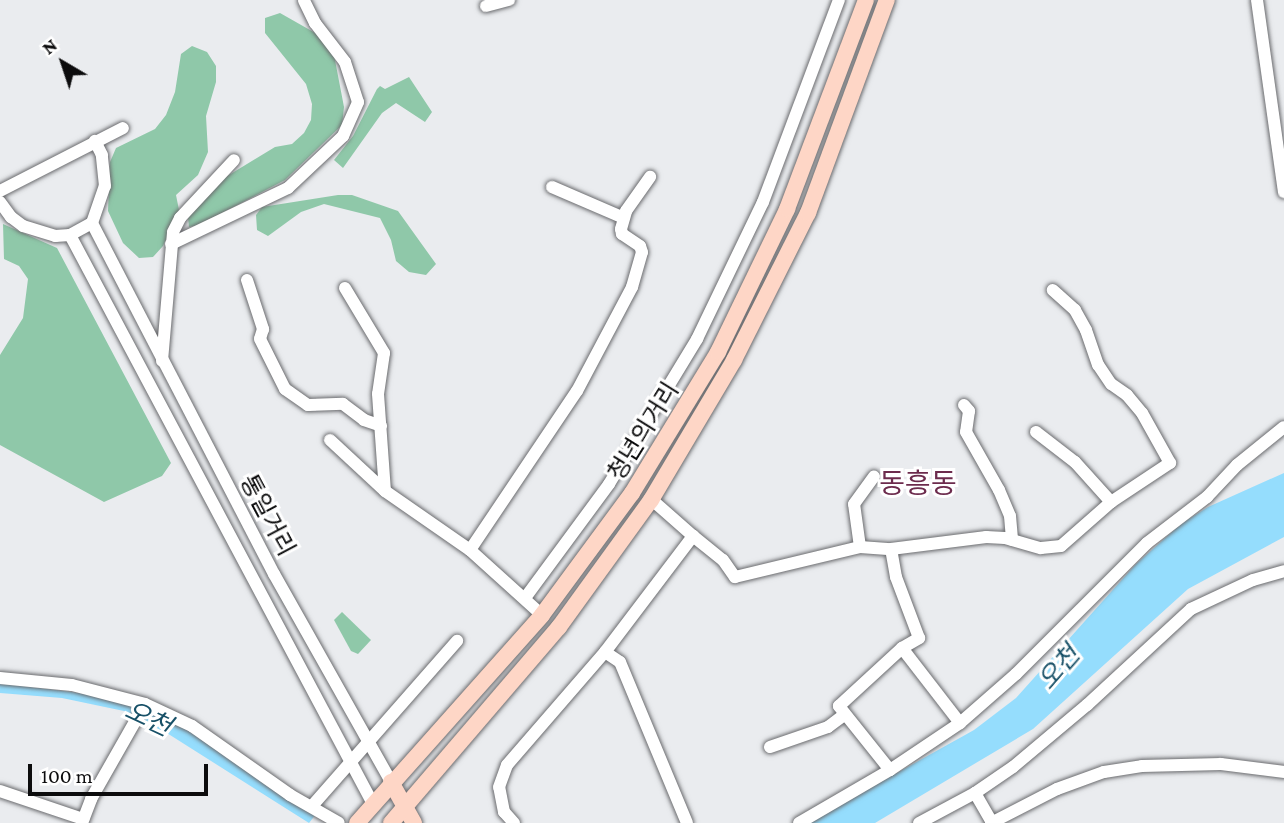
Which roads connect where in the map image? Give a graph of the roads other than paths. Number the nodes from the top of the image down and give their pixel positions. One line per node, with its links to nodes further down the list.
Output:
1 (304, 0): 19 (street)
2 (509, 0): 7 (street)
3 (839, 0): 39 (street)
4 (866, 0): 40 (main road, 청년의거리)
5 (887, 0): 31 (main road, 청년의거리)
6 (1257, 0): 14 (street)
7 (486, 6)
8 (123, 128): 9 (street)
9 (95, 141): 13 (street); 17 (street)
10 (234, 160): 19 (street)
11 (650, 177): 16 (street)
12 (552, 187): 16 (street)
13 (0, 191)
14 (1284, 192)
15 (0, 202): 18 (street)
16 (624, 218): 37 (street)
17 (92, 223): 18 (street); 23 (street, 통일거리)
18 (70, 235): 50 (street, 통일거리)
19 (172, 244): 23 (street)
20 (247, 280): 25 (street)
21 (345, 288): 25 (street)
22 (1053, 290): 32 (street)
23 (162, 362): 48 (street, 통일거리)
24 (964, 405): 34 (street)
25 (381, 426): 30 (street)
26 (1284, 427): 47 (street)
27 (1036, 432): 32 (street)
28 (330, 440): 30 (street)
29 (874, 476): 35 (street)
30 (385, 491): 37 (street)
31 (651, 499): 33 (street); 57 (main road, 청년의거리)
32 (1111, 502): 34 (street)
33 (693, 536): 35 (street); 43 (street)
34 (1012, 540): 36 (street)
35 (860, 547): 36 (street)
36 (891, 549): 42 (street)
37 (470, 550): 39 (street)
38 (1284, 571): 55 (street)
39 (525, 598): 40 (street)
40 (542, 615): 53 (main road, 청년의거리)
41 (457, 641): 48 (street)
42 (902, 648): 46 (street); 47 (street)
43 (605, 652): 66 (street); 67 (street)
44 (0, 678): 45 (street)
45 (145, 706): 58 (street); 59 (street)
46 (845, 714): 49 (street); 51 (street)
47 (960, 723): 51 (street)
48 (368, 742): 50 (street); 53 (street, 통일거리)
49 (770, 747)
50 (351, 762): 56 (street, 통일거리); 58 (street)
51 (890, 770): 68 (street)
52 (1284, 772): 60 (street)
53 (391, 782): 56 (main road, 청년의거리); 57 (main road, 통일거리)
54 (0, 791): 59 (street)
55 (975, 793): 60 (street); 69 (street)
56 (372, 802): 62 (main road, 청년의거리); 63 (main road, 통일거리)
57 (405, 805): 64 (main road, 청년의거리); 65 (main road, 통일거리)
58 (312, 806): 61 (street)
59 (82, 821)
60 (991, 822)
61 (339, 823)
62 (357, 823)
63 (384, 823)
64 (391, 823)
65 (414, 823)
66 (514, 823)
67 (687, 823)
68 (799, 823)
69 (919, 823)

